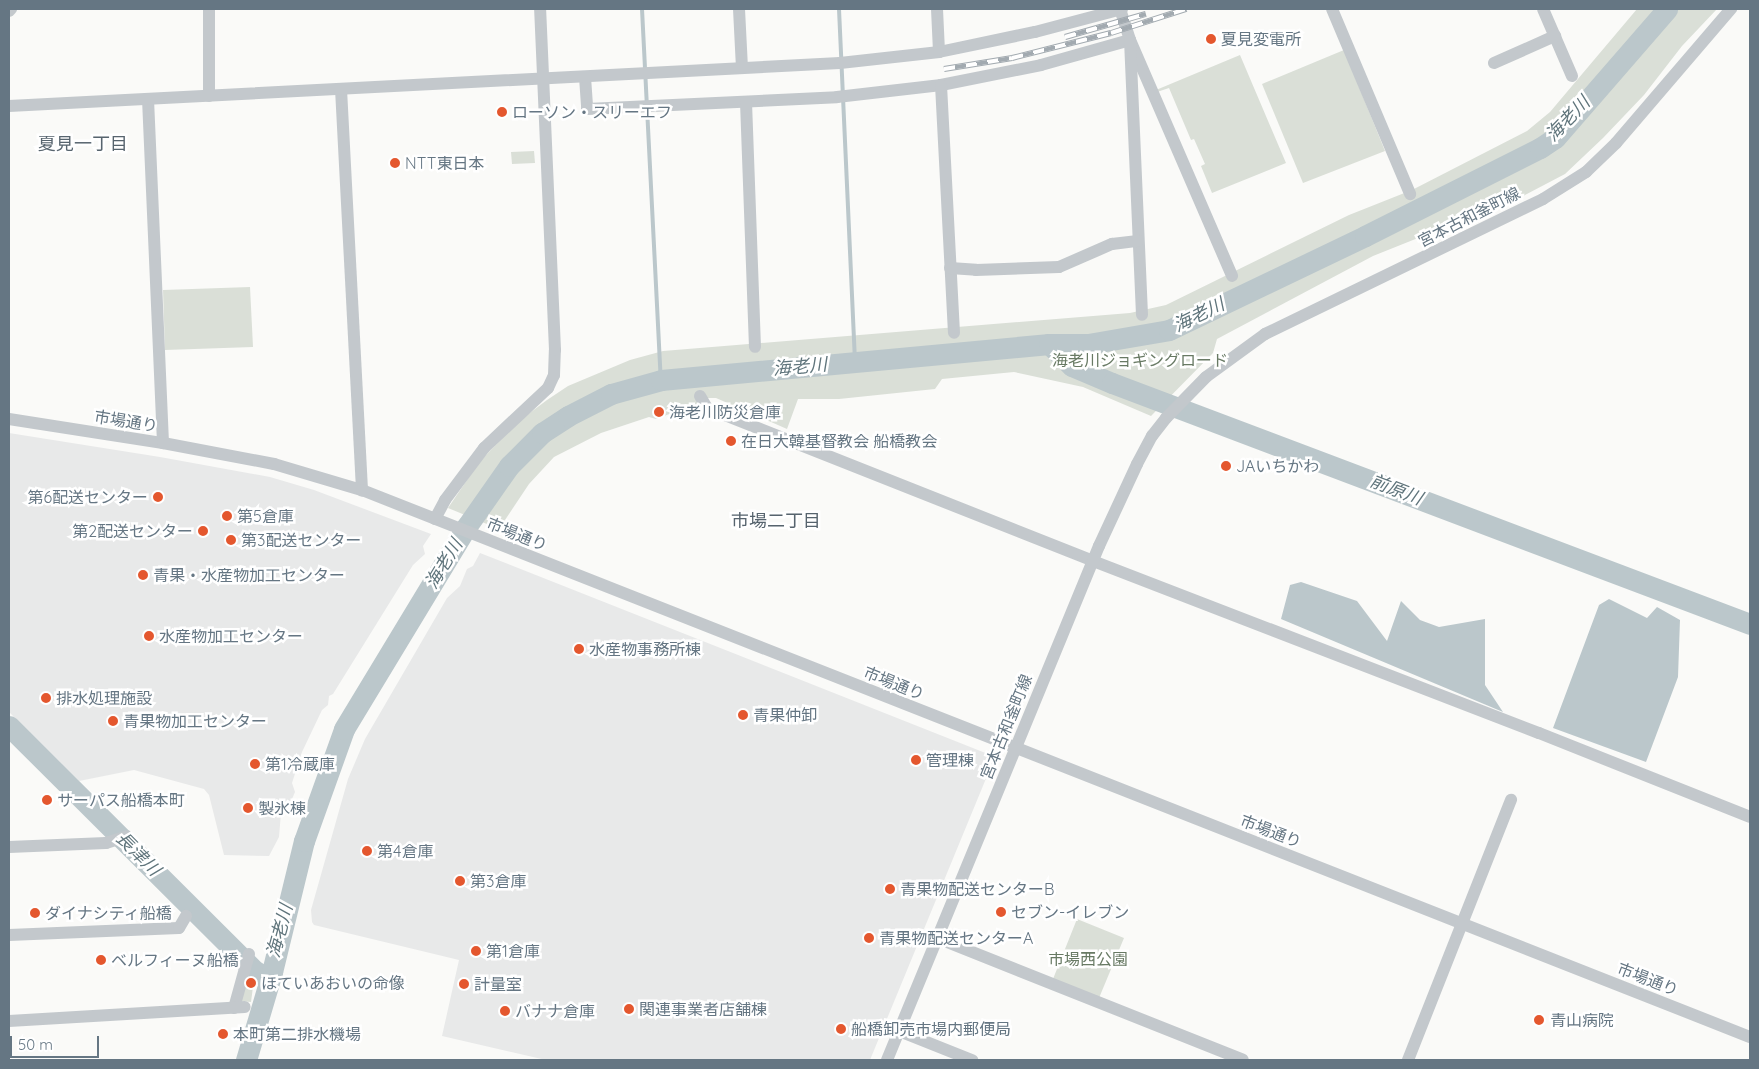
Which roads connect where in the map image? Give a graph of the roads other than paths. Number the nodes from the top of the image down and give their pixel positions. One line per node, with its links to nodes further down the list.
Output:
1 (209, 9): 19 (street)
2 (540, 9): 16 (street)
3 (740, 9): 13 (street)
4 (936, 9): 11 (street)
5 (1121, 9): 10 (street); 11 (street)
6 (1332, 9): 23 (street)
7 (1543, 9): 9 (street)
8 (1731, 9): 35 (street, 宮本古和釜町線)
9 (1555, 36): 12 (street); 14 (street)
10 (1130, 40): 17 (street); 24 (street); 26 (street)
11 (939, 52): 13 (street)
12 (1494, 63)
13 (742, 68): 15 (street)
14 (1572, 76)
15 (585, 77): 16 (street); 21 (street)
16 (543, 80): 18 (street); 34 (street)
17 (941, 85): 21 (street); 25 (street)
18 (341, 89): 19 (street); 33 (street)
19 (210, 96): 20 (street)
20 (148, 99): 22 (street); 32 (street)
21 (746, 102): 29 (street)
22 (9, 106)
23 (1410, 194)
24 (1138, 241): 25 (street); 27 (street)
25 (950, 268): 28 (street)
26 (1232, 276)
27 (1142, 315)
28 (954, 333)
29 (755, 347)
30 (700, 396): 35 (street)
31 (9, 418): 32 (street, 市場通り)
32 (163, 443): 33 (street, 市場通り)
33 (362, 490): 34 (street, 市場通り)
34 (435, 519): 36 (street, 市場通り)
35 (1093, 561): 36 (street, 宮本古和釜町線); 38 (street)
36 (1015, 748): 42 (street, 市場通り); 44 (street, 宮本古和釜町線)
37 (1511, 800): 42 (street)
38 (1750, 817)
39 (122, 838): 40 (street)
40 (9, 847)
41 (186, 916): 43 (street)
42 (1461, 923): 48 (street, 市場通り); 52 (street)
43 (9, 935)
44 (937, 938): 47 (street, 宮本古和釜町線); 51 (street)
45 (249, 956): 46 (street)
46 (9, 1021)
47 (899, 1031): 49 (street, 宮本古和釜町線); 50 (street)
48 (1750, 1037)
49 (887, 1060)
50 (972, 1060)
51 (1243, 1060)
52 (1408, 1060)

